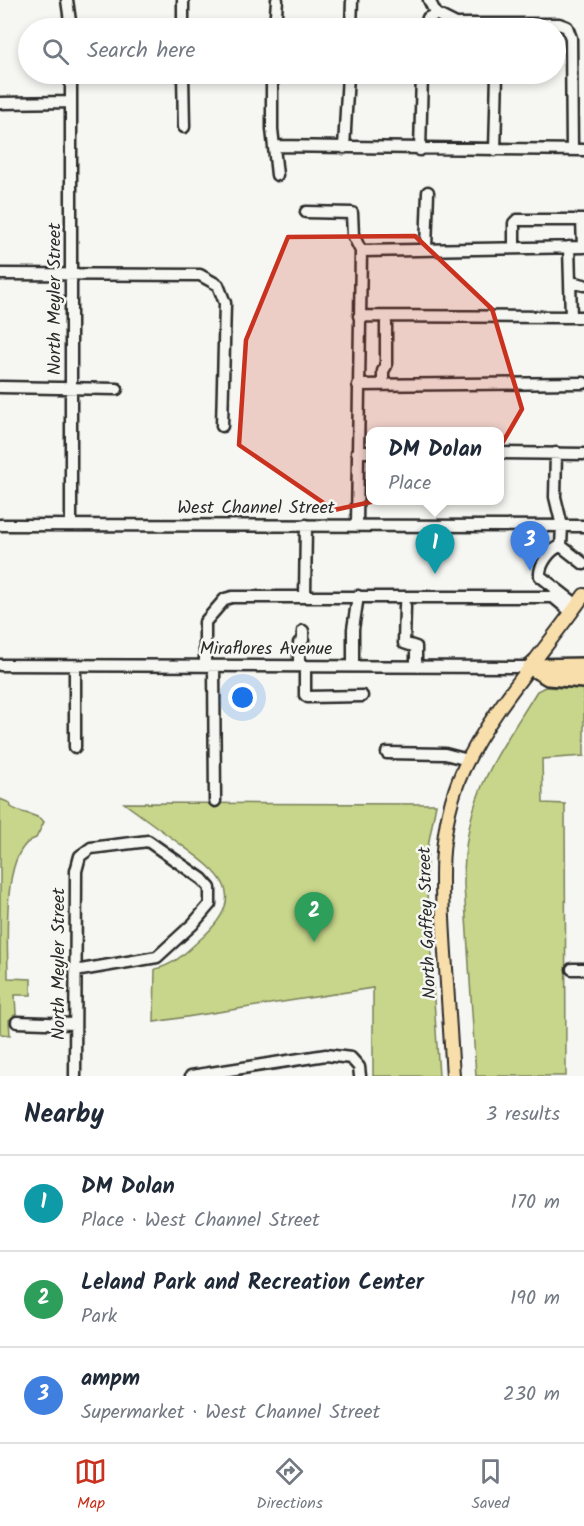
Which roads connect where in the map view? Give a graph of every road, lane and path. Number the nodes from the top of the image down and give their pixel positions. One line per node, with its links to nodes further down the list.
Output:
1 (67, 0): 7 (street)
2 (183, 0): 8 (street)
3 (277, 0): 9 (street)
4 (352, 0): 10 (street)
5 (429, 0): 6 (street)
6 (436, 14): 11 (street); 12 (street)
7 (70, 18)
8 (183, 18)
9 (276, 18)
10 (351, 18)
11 (428, 18)
12 (444, 18)
13 (566, 27): 27 (street)
14 (71, 84): 20 (street, North Meyler Street)
15 (183, 84): 22 (street)
16 (272, 84): 23 (street)
17 (347, 84): 24 (street)
18 (422, 84): 25 (street)
19 (497, 84): 26 (street)
20 (71, 102): 21 (street); 39 (street, North Meyler Street)
21 (0, 103)
22 (184, 127)
23 (275, 146): 24 (street); 29 (street)
24 (344, 148): 25 (street)
25 (420, 150): 26 (street)
26 (495, 150): 27 (street)
27 (572, 150): 28 (street)
28 (584, 150)
29 (277, 175)
30 (428, 192): 36 (street)
31 (306, 212): 37 (street)
32 (583, 220): 34 (street); 35 (street)
33 (569, 247): 34 (street); 35 (street); 40 (street)
34 (583, 247)
35 (514, 248): 36 (street)
36 (426, 249): 37 (street)
37 (361, 251): 42 (street)
38 (0, 274): 39 (street)
39 (71, 275): 50 (street, North Meyler Street); 52 (street)
40 (570, 282): 41 (street); 43 (street)
41 (584, 285)
42 (359, 316): 43 (street); 47 (street)
43 (571, 317): 44 (street)
44 (584, 317)
45 (386, 323): 48 (street)
46 (584, 383): 48 (street)
47 (358, 385): 48 (street); 53 (street)
48 (383, 385)
49 (0, 387): 50 (street)
50 (71, 388): 51 (street); 59 (street, North Meyler Street)
51 (117, 389)
52 (222, 426)
53 (357, 452): 54 (street); 61 (street)
54 (366, 452)
55 (504, 453): 56 (street)
56 (556, 453): 57 (street); 62 (street)
57 (584, 454)
58 (0, 525): 59 (street, West Channel Street)
59 (71, 525): 60 (street, West Channel Street)
60 (306, 525): 61 (street, West Channel Street); 67 (street)
61 (357, 525): 62 (street, West Channel Street)
62 (562, 526): 63 (street, West Channel Street); 64 (street)
63 (584, 526)
64 (561, 546): 65 (street); 66 (street)
65 (584, 564)
66 (556, 594): 68 (street); 69 (street)
67 (305, 596): 68 (street); 74 (street)
68 (358, 596): 76 (street)
69 (579, 603): 79 (main road, North Gaffey Street)
70 (405, 606): 77 (street)
71 (303, 631): 75 (street)
72 (0, 665): 73 (street, Miraflores Avenue)
73 (75, 666): 74 (street, Miraflores Avenue); 82 (street)
74 (210, 666): 75 (street, Miraflores Avenue); 85 (street)
75 (302, 666): 76 (street, Miraflores Avenue); 81 (street)
76 (353, 666): 77 (street, Miraflores Avenue)
77 (416, 666): 79 (street, Miraflores Avenue)
78 (584, 666): 79 (highway)
79 (531, 667): 80 (highway); 84 (main road, North Gaffey Street)
80 (584, 680)
81 (362, 696)
82 (75, 747)
83 (387, 753): 84 (street)
84 (468, 760): 94 (main road, North Gaffey Street)
85 (215, 801)
86 (572, 969): 87 (street)
87 (584, 969)
88 (75, 971): 88 (street, North Meyler Street); 90 (street, North Meyler Street)
89 (17, 1022): 90 (street)
90 (74, 1024): 91 (street, North Meyler Street)
91 (75, 1076)
92 (191, 1076): 93 (street)
93 (360, 1076)
94 (453, 1076)

